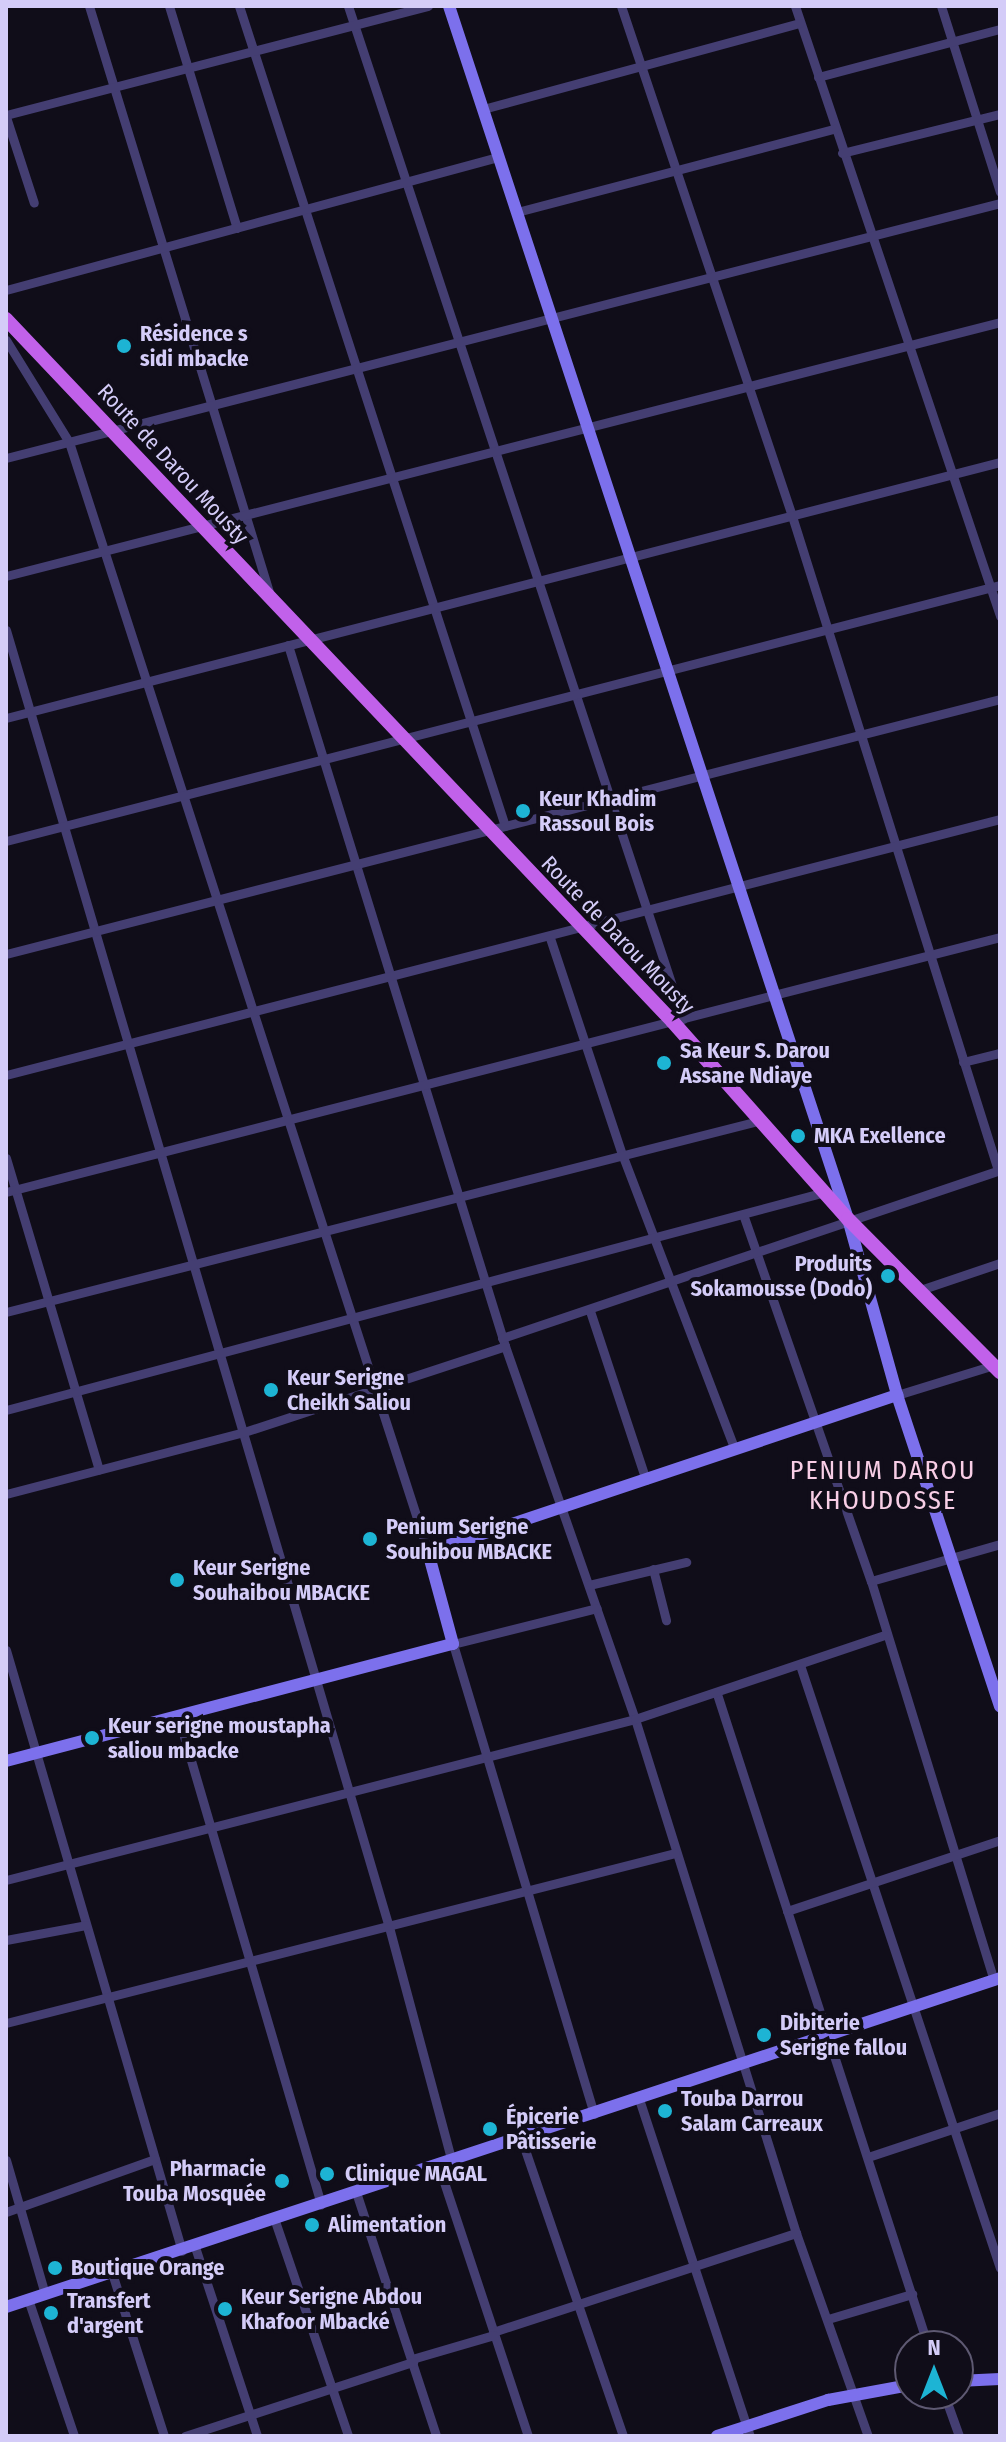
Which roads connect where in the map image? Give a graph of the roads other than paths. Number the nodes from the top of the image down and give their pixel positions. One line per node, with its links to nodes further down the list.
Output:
1 (89, 6): 18 (street)
2 (169, 6): 15 (street)
3 (239, 6): 14 (street)
4 (348, 6): 11 (street)
5 (428, 6): 11 (street)
6 (449, 6): 19 (main road)
7 (621, 6): 16 (street)
8 (795, 6): 10 (street)
9 (941, 6): 13 (street)
10 (800, 23): 16 (street); 17 (street)
11 (354, 25): 14 (street); 27 (street)
12 (1000, 29): 13 (street)
13 (952, 42): 17 (street); 22 (street)
14 (257, 50): 15 (street); 31 (street)
15 (189, 68): 18 (street); 33 (street)
16 (641, 68): 19 (street); 26 (street)
17 (818, 77): 23 (street)
18 (114, 87): 21 (street); 35 (street)
19 (483, 109): 25 (main road)
20 (1000, 114): 22 (street)
21 (6, 116): 29 (street)
22 (976, 120): 24 (street); 28 (street)
23 (834, 129): 24 (street); 26 (street)
24 (842, 153): 34 (street)
25 (498, 157): 27 (street); 32 (main road)
26 (675, 172): 32 (street); 36 (street)
27 (407, 184): 31 (street); 42 (street)
28 (1000, 192)
29 (34, 203)
30 (1000, 203): 34 (street)
31 (303, 210): 33 (street); 44 (street)
32 (517, 212): 38 (main road)
33 (237, 228): 35 (street)
34 (870, 236): 36 (street); 43 (street)
35 (163, 247): 37 (street); 46 (street)
36 (711, 279): 38 (street); 45 (street)
37 (6, 290)
38 (552, 318): 42 (street); 47 (main road)
39 (6, 319): 48 (main road, Route de Darou Mousty)
40 (1000, 322): 43 (street)
41 (6, 340): 49 (street)
42 (460, 343): 44 (street); 50 (street)
43 (906, 346): 45 (street); 53 (street)
44 (355, 369): 46 (street); 54 (street)
45 (748, 386): 47 (street); 56 (street)
46 (212, 406): 48 (street); 55 (street)
47 (588, 427): 50 (street); 59 (main road)
48 (112, 430): 49 (street); 57 (main road, Route de Darou Mousty)
49 (69, 442): 51 (street); 58 (street)
50 (495, 451): 54 (street); 61 (street)
51 (6, 458)
52 (1000, 462): 53 (street)
53 (951, 475): 56 (street); 62 (street)
54 (391, 477): 55 (street); 64 (street)
55 (245, 515): 57 (street); 63 (street)
56 (792, 516): 59 (street); 67 (street)
57 (200, 526): 58 (street); 63 (main road, Route de Darou Mousty)
58 (104, 551): 60 (street); 71 (street)
59 (630, 557): 61 (street); 70 (main road)
60 (6, 576)
61 (535, 582): 64 (street); 72 (street)
62 (995, 586): 65 (street); 67 (street)
63 (271, 600): 68 (main road, Route de Darou Mousty)
64 (434, 608): 68 (street); 76 (street)
65 (1000, 616)
66 (6, 630): 74 (street)
67 (826, 630): 70 (street); 77 (street)
68 (309, 640): 69 (street); 78 (main road, Route de Darou Mousty)
69 (288, 645): 71 (street); 79 (street)
70 (667, 671): 72 (street); 80 (main road)
71 (147, 682): 74 (street); 81 (street)
72 (574, 694): 76 (street); 82 (street)
73 (1000, 699): 77 (street)
74 (30, 712): 75 (street); 84 (street)
75 (6, 718)
76 (471, 722): 78 (street); 85 (street)
77 (859, 735): 80 (street); 88 (street)
78 (401, 739): 79 (street); 86 (main road, Route de Darou Mousty)
79 (323, 759): 81 (street); 89 (street)
80 (701, 775): 82 (street); 90 (main road)
81 (184, 795): 84 (street); 91 (street)
82 (609, 799): 85 (street); 92 (street)
83 (1000, 819): 88 (street)
84 (63, 826): 87 (street); 94 (street)
85 (505, 826): 86 (street)
86 (488, 830): 89 (street); 93 (main road, Route de Darou Mousty)
87 (6, 841)
88 (894, 849): 90 (street); 98 (street)
89 (355, 864): 91 (street); 99 (street)
90 (740, 889): 92 (street); 100 (main road)
91 (219, 899): 94 (street); 101 (street)
92 (648, 912): 93 (street); 102 (street)
93 (581, 928): 96 (street); 102 (main road, Route de Darou Mousty)
94 (94, 931): 97 (street); 103 (street)
95 (1000, 937): 98 (street)
96 (550, 938): 99 (street); 104 (street)
97 (6, 954)
98 (932, 955): 100 (street); 106 (street)
99 (391, 979): 101 (street); 108 (street)
100 (773, 995): 102 (street); 119 (main road)
101 (255, 1012): 103 (street); 109 (street)
102 (678, 1020): 104 (street); 110 (main road, Route de Darou Mousty)
103 (127, 1043): 107 (street); 111 (street)
104 (583, 1044): 108 (street); 112 (street)
105 (1000, 1053): 106 (street)
106 (963, 1062): 114 (street)
107 (6, 1075)
108 (424, 1085): 109 (street); 117 (street)
109 (291, 1119): 111 (street); 120 (street)
110 (762, 1120): 112 (street); 116 (main road, Route de Darou Mousty)
111 (159, 1153): 115 (street); 124 (street)
112 (622, 1154): 117 (street); 121 (street)
113 (6, 1158): 115 (street)
114 (999, 1170): 119 (street)
115 (11, 1191): 128 (street)
116 (825, 1192): 118 (street); 119 (main road, Route de Darou Mousty)
117 (459, 1197): 120 (street); 126 (street)
118 (744, 1217): 121 (street); 122 (street)
119 (848, 1219): 122 (street); 127 (main road, Route de Darou Mousty); 137 (main road)
120 (328, 1234): 124 (street); 131 (street)
121 (652, 1238): 125 (street); 126 (street)
122 (758, 1254): 125 (street); 139 (street)
123 (1000, 1263): 127 (street)
124 (192, 1266): 128 (street); 133 (street)
125 (672, 1283): 129 (street); 141 (street)
126 (486, 1284): 131 (street); 132 (street)
127 (923, 1289): 134 (main road, Route de Darou Mousty)
128 (49, 1302): 130 (street); 136 (street)
129 (590, 1311): 132 (street); 143 (street)
130 (6, 1312)
131 (356, 1319): 133 (street); 135 (street)
132 (504, 1342): 135 (street); 145 (street)
133 (218, 1355): 136 (street); 140 (street)
134 (998, 1367): 137 (street)
135 (379, 1389): 140 (street); 147 (street)
136 (76, 1392): 138 (street); 142 (street)
137 (897, 1395): 139 (main road); 148 (main road)
138 (6, 1410)
139 (818, 1423): 141 (main road); 151 (street)
140 (241, 1433): 142 (street); 159 (street)
141 (734, 1448): 143 (main road)
142 (99, 1469): 144 (street)
143 (646, 1480): 145 (main road)
144 (6, 1494)
145 (562, 1507): 147 (main road); 152 (street)
146 (1000, 1544): 148 (street)
147 (428, 1552): 156 (main road)
148 (951, 1559): 151 (street); 161 (main road)
149 (686, 1562): 150 (street)
150 (653, 1569): 152 (street); 154 (street)
151 (871, 1581): 155 (street)
152 (589, 1585): 153 (street)
153 (597, 1608): 156 (street); 163 (street)
154 (666, 1620)
155 (885, 1635): 158 (street); 171 (street)
156 (453, 1644): 159 (main road); 165 (street)
157 (6, 1650): 164 (street)
158 (800, 1665): 160 (street); 174 (street)
159 (314, 1681): 162 (main road); 167 (street)
160 (717, 1694): 163 (street); 176 (street)
161 (1000, 1706)
162 (178, 1716): 164 (main road); 168 (street)
163 (635, 1719): 165 (street); 170 (street)
164 (36, 1753): 166 (main road); 172 (street)
165 (490, 1755): 167 (street); 175 (street)
166 (6, 1761)
167 (347, 1792): 168 (street); 178 (street)
168 (210, 1829): 172 (street); 180 (street)
169 (1000, 1840): 171 (street)
170 (675, 1853): 175 (street); 186 (street)
171 (953, 1856): 174 (street); 181 (street)
172 (69, 1867): 173 (street); 177 (street)
173 (6, 1880)
174 (875, 1882): 176 (street); 183 (street)
175 (526, 1892): 178 (street); 189 (street)
176 (787, 1911): 185 (street)
177 (86, 1925): 179 (street); 182 (street)
178 (389, 1927): 180 (street); 195 (street)
179 (6, 1940)
180 (247, 1964): 182 (street); 197 (street)
181 (997, 1979): 183 (main road)
182 (107, 1995): 184 (street); 193 (street)
183 (915, 2007): 185 (main road); 190 (street)
184 (6, 2023)
185 (828, 2037): 186 (main road); 192 (street)
186 (747, 2064): 187 (main road); 201 (street)
187 (639, 2099): 189 (main road); 203 (street)
188 (1000, 2113): 190 (street)
189 (594, 2114): 191 (main road)
190 (953, 2128): 192 (street); 204 (street)
191 (521, 2138): 195 (main road); 209 (street)
192 (868, 2157): 207 (street)
193 (155, 2159): 198 (street); 202 (street)
194 (6, 2160): 198 (street)
195 (445, 2161): 196 (main road); 213 (street)
196 (356, 2192): 197 (main road); 214 (street)
197 (321, 2204): 200 (main road)
198 (20, 2208): 199 (street); 206 (street)
199 (6, 2212)
200 (275, 2221): 202 (main road); 218 (street)
201 (796, 2233): 203 (street); 211 (street)
202 (188, 2249): 205 (main road); 221 (street)
203 (693, 2267): 209 (street); 222 (street)
204 (1000, 2268)
205 (112, 2273): 206 (main road); 224 (street)
206 (45, 2294): 208 (main road)
207 (912, 2294): 211 (street); 212 (street)
208 (28, 2299): 210 (main road); 223 (street)
209 (576, 2305): 213 (street); 230 (street)
210 (6, 2307)
211 (828, 2319): 219 (street)
212 (923, 2330)
213 (494, 2333): 214 (street); 229 (street)
214 (413, 2361): 218 (street); 228 (street)
215 (1000, 2379): 216 (main road)
216 (974, 2380)
217 (894, 2388): 219 (main road)
218 (333, 2392): 221 (street); 227 (street)
219 (855, 2394): 222 (main road); 232 (street)
220 (950, 2410): 233 (street)
221 (250, 2415): 225 (street); 226 (street)
222 (749, 2432): 231 (main road)
223 (74, 2436)
224 (164, 2436)
225 (185, 2436)
226 (257, 2436)
227 (348, 2436)
228 (436, 2436)
229 (528, 2436)
230 (623, 2436)
231 (717, 2436)
232 (868, 2436)
233 (959, 2436)

